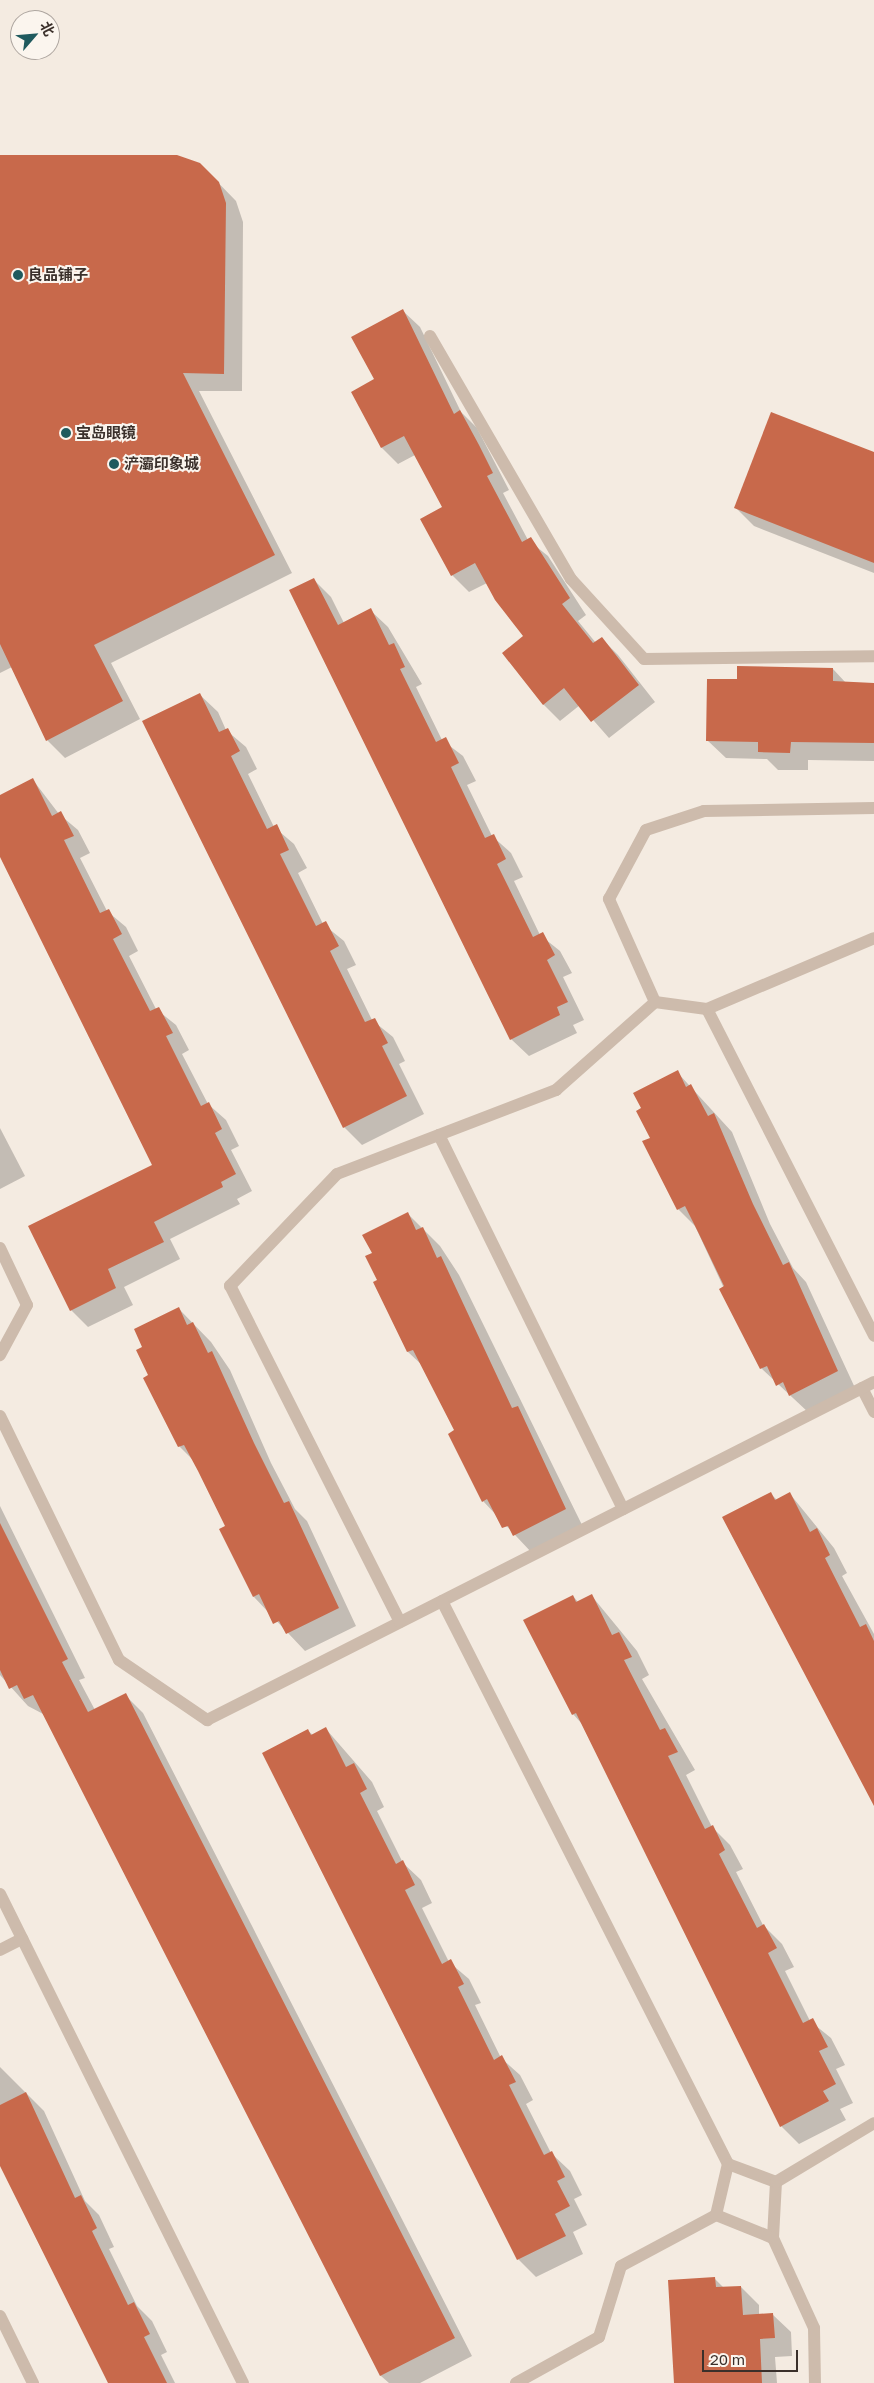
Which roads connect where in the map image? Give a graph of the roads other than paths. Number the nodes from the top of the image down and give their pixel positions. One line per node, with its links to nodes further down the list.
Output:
1 (430, 336): 2 (street)
2 (874, 656)
3 (874, 808): 5 (street)
4 (874, 938): 6 (street)
5 (655, 1002): 6 (street); 7 (street)
6 (707, 1009): 9 (street)
7 (439, 1135): 15 (street); 17 (street)
8 (0, 1248): 10 (street)
9 (874, 1336)
10 (0, 1355)
11 (874, 1382): 12 (street)
12 (862, 1388): 13 (street); 15 (street)
13 (874, 1412)
14 (0, 1416): 17 (street)
15 (624, 1509): 16 (street)
16 (442, 1601): 17 (street); 22 (street)
17 (400, 1622)
18 (0, 1894): 19 (street)
19 (22, 1939): 20 (street); 28 (street)
20 (0, 1950)
21 (874, 2124): 23 (street)
22 (728, 2164): 23 (street); 24 (street)
23 (776, 2182): 25 (street)
24 (716, 2215): 25 (street); 29 (street)
25 (773, 2238): 30 (street)
26 (0, 2316): 27 (street)
27 (33, 2383)
28 (243, 2383)
29 (516, 2383)
30 (814, 2383)

